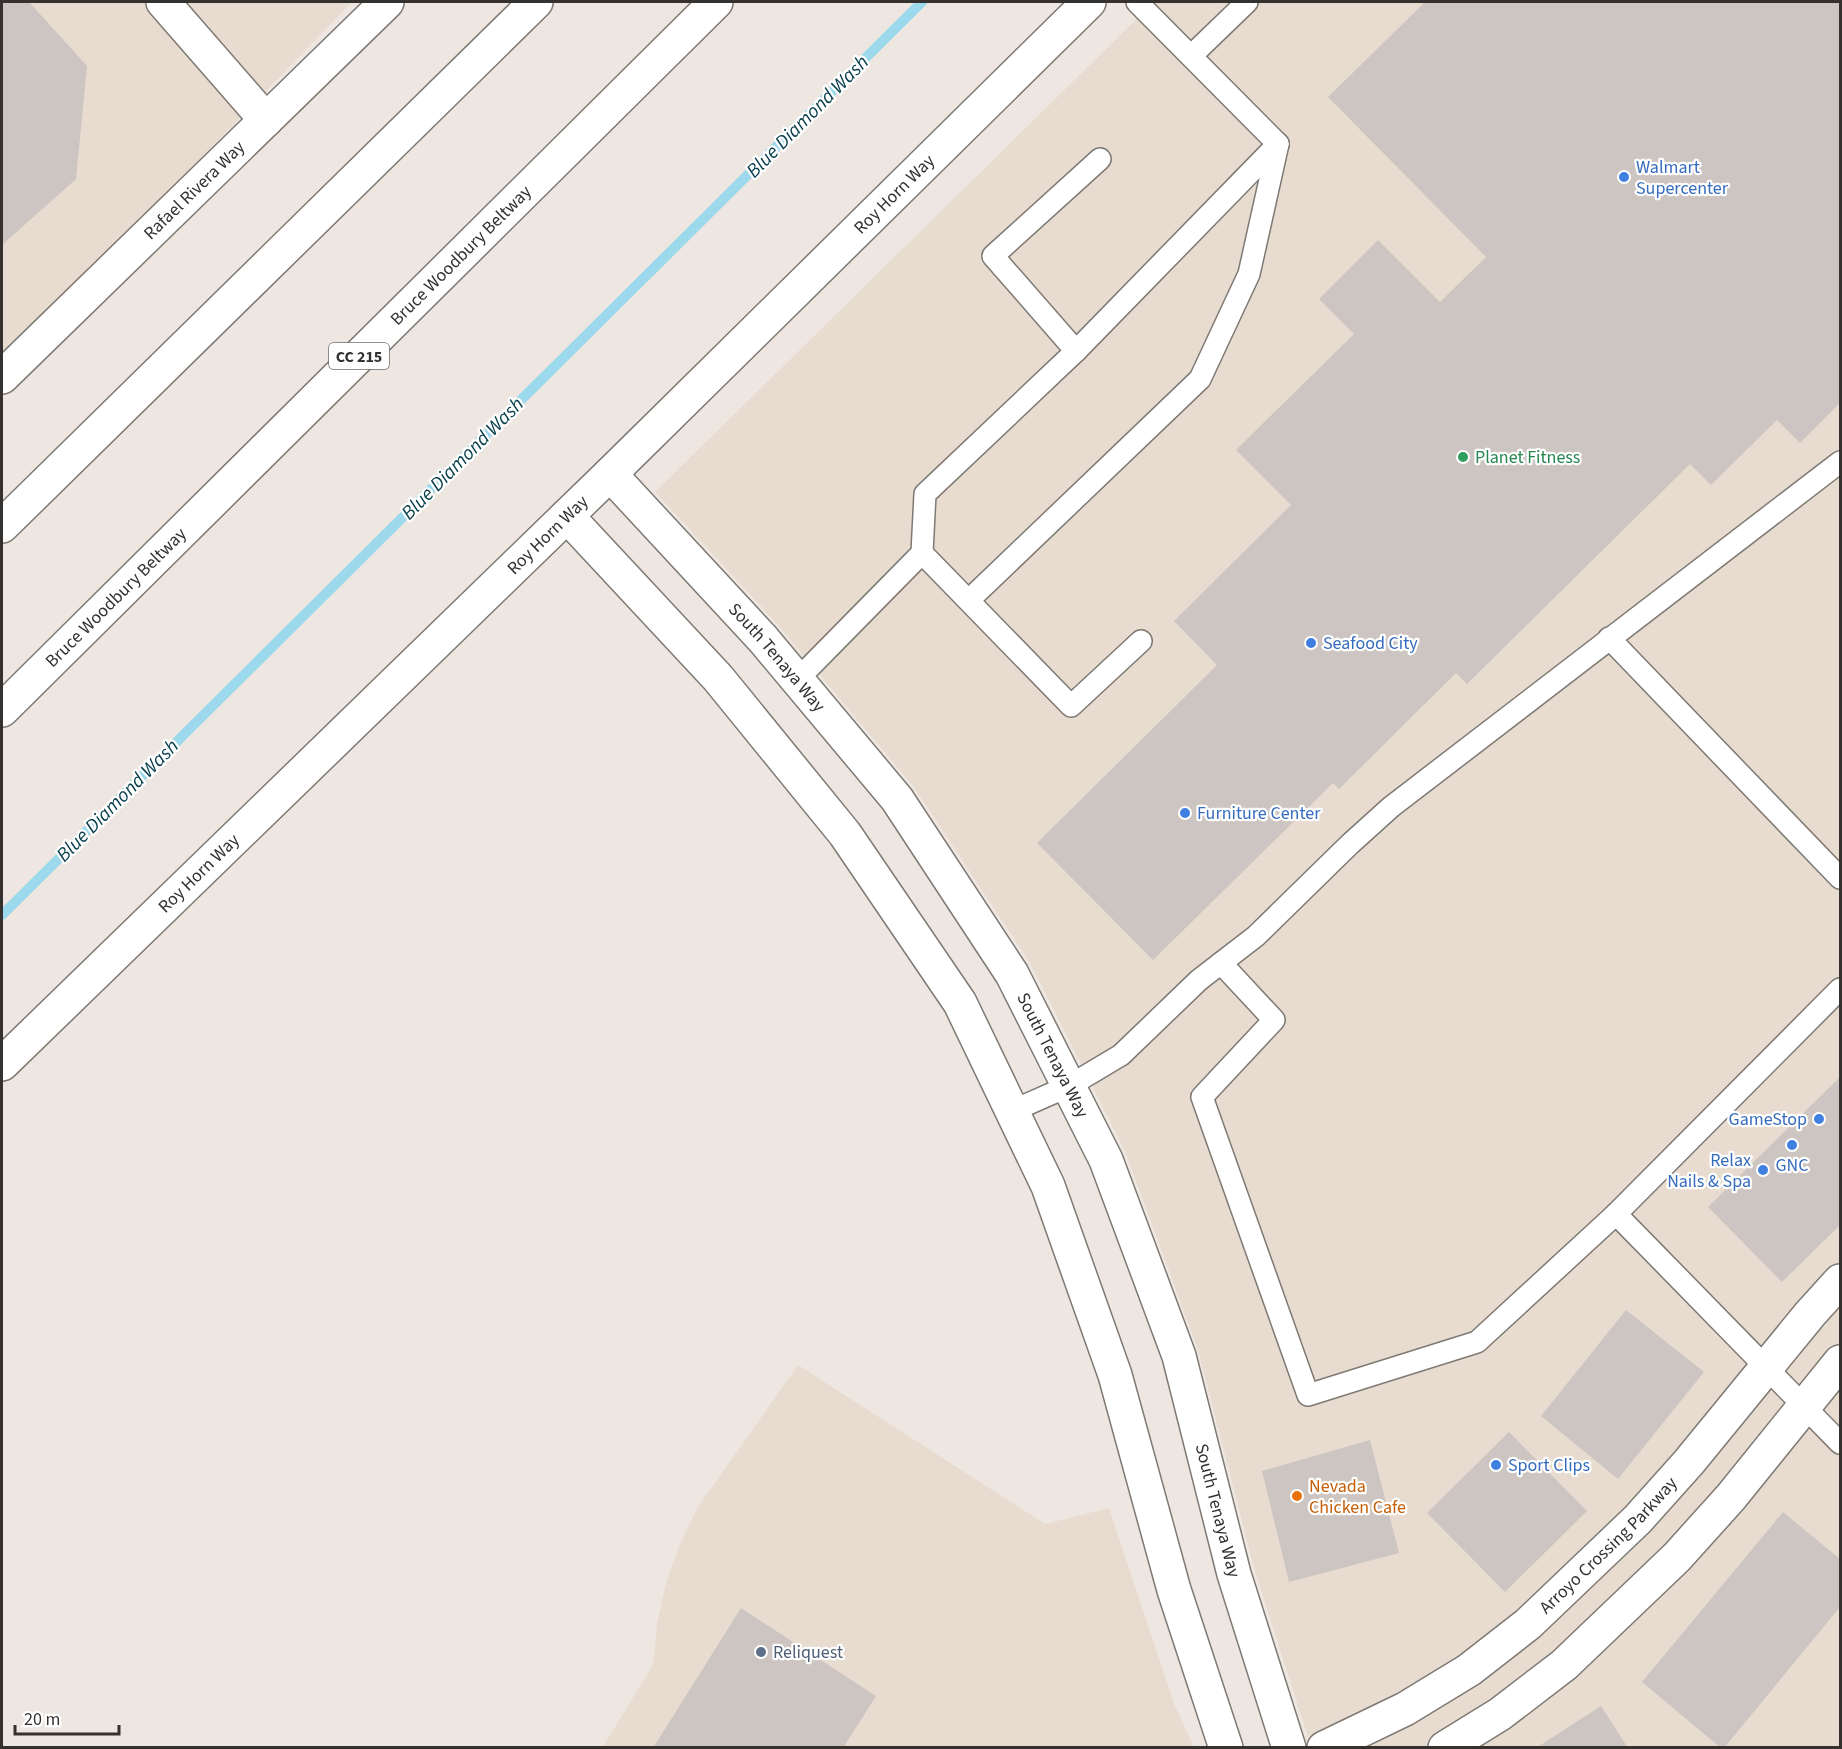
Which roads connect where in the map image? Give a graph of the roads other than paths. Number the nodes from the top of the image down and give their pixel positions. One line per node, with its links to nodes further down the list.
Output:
1 (163, 2): 9 (main road)
2 (387, 2): 9 (main road, Rafael Rivera Way)
3 (536, 2): 17 (main road)
4 (716, 2): 23 (main road, Bruce Woodbury Beltway / CC 215)
5 (1089, 2): 15 (main road, Roy Horn Way)
6 (1137, 2): 8 (lane)
7 (1247, 2): 8 (lane)
8 (1191, 56): 10 (lane)
9 (266, 120): 13 (main road, Rafael Rivera Way)
10 (1278, 144): 12 (lane); 19 (lane)
11 (1100, 159): 12 (lane)
12 (1076, 351): 18 (lane)
13 (2, 377)
14 (1840, 462): 20 (lane)
15 (610, 474): 16 (main road, Roy Horn Way); 22 (main road, South Tenaya Way)
16 (567, 516): 27 (main road, Roy Horn Way); 29 (main road)
17 (2, 526)
18 (922, 553): 19 (lane); 22 (lane)
19 (969, 600): 21 (lane)
20 (1609, 638): 24 (lane); 25 (lane)
21 (1141, 641)
22 (798, 680): 28 (main road, South Tenaya Way)
23 (2, 710)
24 (1840, 878)
25 (1221, 963): 28 (lane); 30 (lane)
26 (1840, 990): 30 (lane)
27 (2, 1064)
28 (1069, 1086): 29 (lane); 37 (main road, South Tenaya Way)
29 (1012, 1111): 36 (main road)
30 (1616, 1214): 33 (lane)
31 (1840, 1281): 33 (main road, Arroyo Crossing Parkway)
32 (1840, 1362): 34 (main road)
33 (1767, 1367): 34 (lane); 38 (main road, Arroyo Crossing Parkway)
34 (1805, 1406): 35 (lane); 39 (main road)
35 (1840, 1443)
36 (1226, 1748)
37 (1289, 1748)
38 (1324, 1748)
39 (1445, 1748)

